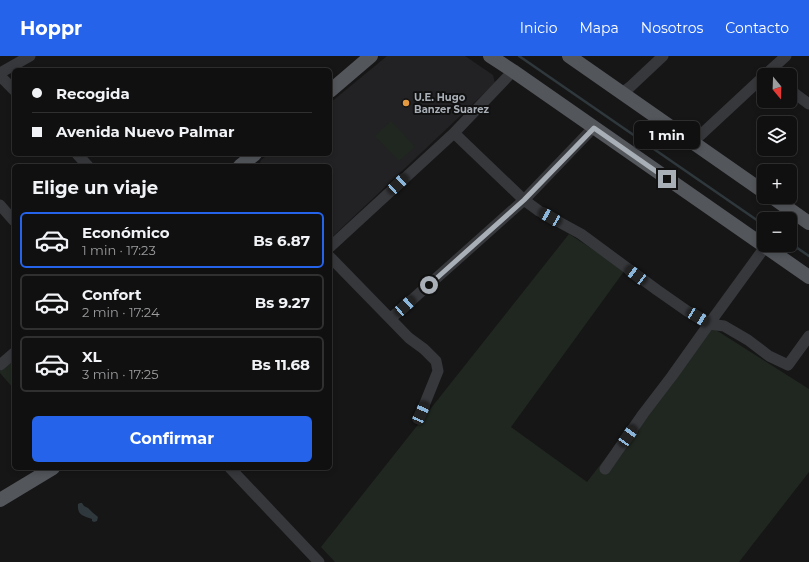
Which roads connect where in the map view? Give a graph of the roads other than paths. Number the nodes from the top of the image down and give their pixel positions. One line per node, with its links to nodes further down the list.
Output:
1 (30, 56): 9 (street)
2 (372, 56): 12 (main road)
3 (490, 56): 8 (main road)
4 (569, 56): 13 (main road)
5 (663, 56): 13 (street)
6 (786, 56): 7 (street)
7 (774, 68)
8 (513, 71): 16 (main road); 17 (street)
9 (0, 74): 11 (street)
10 (757, 84): 18 (street)
11 (12, 88)
12 (332, 89)
13 (622, 93): 18 (main road)
14 (797, 95): 15 (street)
15 (809, 104)
16 (594, 128): 22 (street); 27 (main road)
17 (454, 132): 22 (street); 28 (street)
18 (693, 142): 21 (main road)
19 (79, 156): 20 (street)
20 (86, 164)
21 (757, 187)
22 (524, 200): 33 (street); 34 (street)
23 (782, 204): 26 (main road)
24 (0, 205): 25 (street)
25 (12, 219)
26 (809, 223)
27 (757, 241)
28 (332, 245)
29 (761, 252): 34 (street)
30 (772, 252): 32 (main road)
31 (332, 259): 33 (street)
32 (809, 277)
33 (391, 318): 38 (street)
34 (708, 324): 35 (street); 39 (street)
35 (809, 336)
36 (12, 355): 37 (street)
37 (0, 366)
38 (421, 413)
39 (605, 469)
40 (50, 470): 42 (main road)
41 (232, 470): 43 (street)
42 (0, 500)
43 (319, 562)

